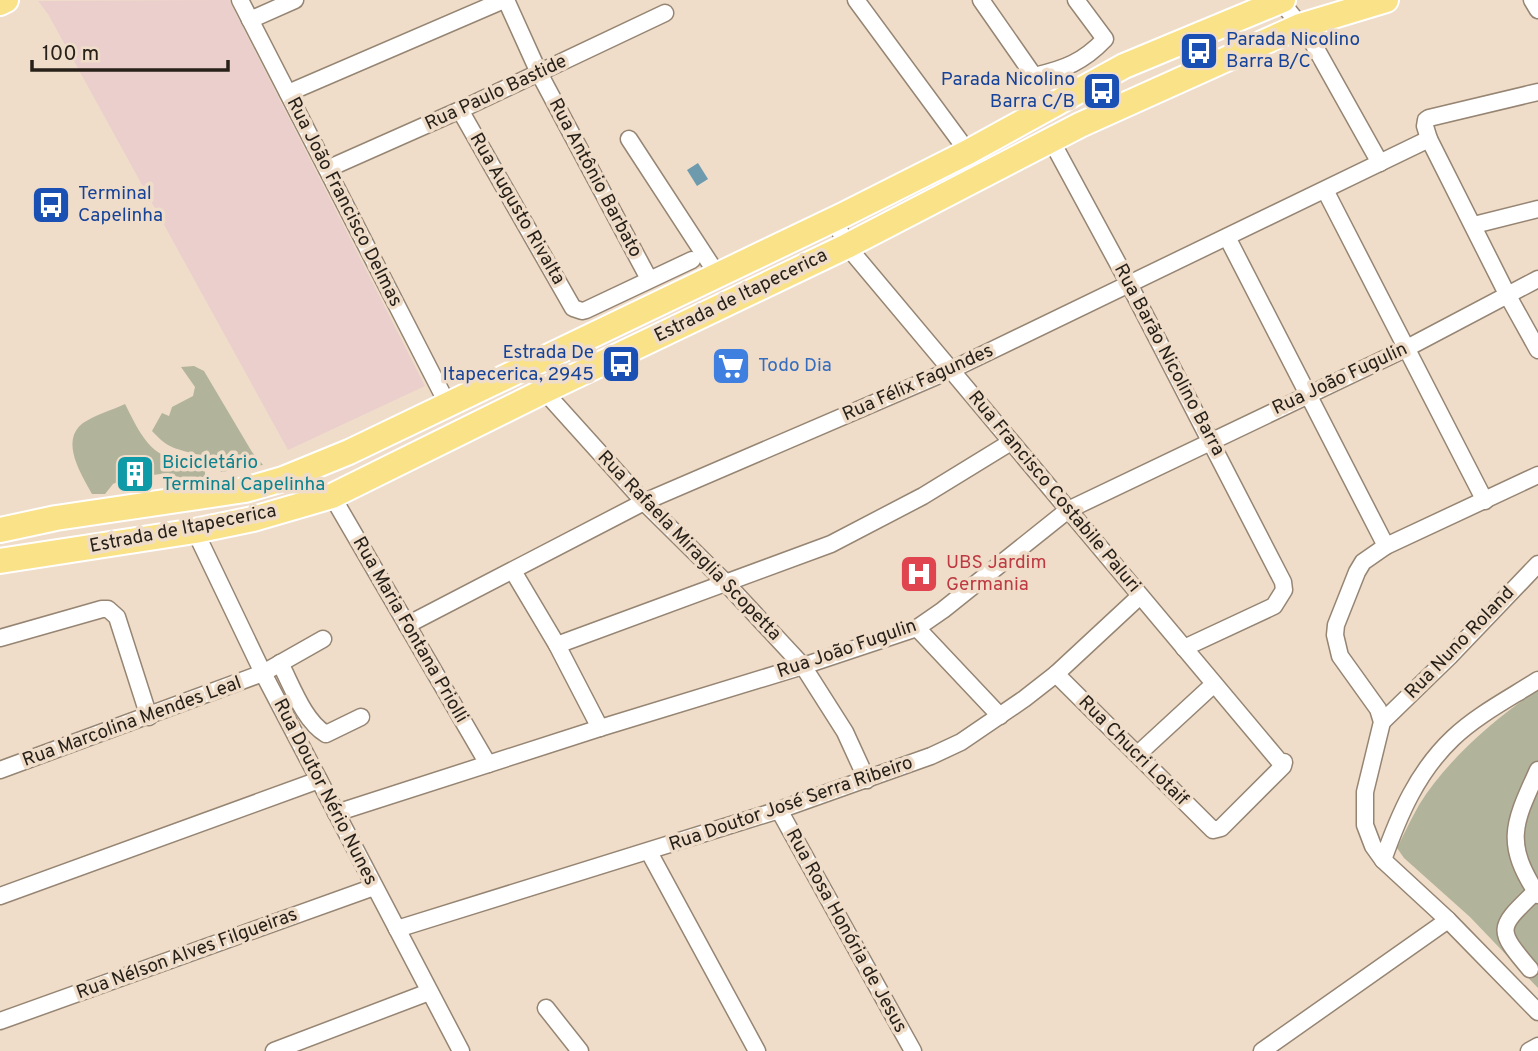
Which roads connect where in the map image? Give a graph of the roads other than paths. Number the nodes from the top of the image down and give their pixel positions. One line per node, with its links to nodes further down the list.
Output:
1 (6, 0): 11 (main road)
2 (240, 0): 14 (street, Rua João Francisco Delmas)
3 (295, 0): 14 (street)
4 (505, 0): 16 (street, Rua Antônio Barbato); 18 (street)
5 (856, 0): 24 (street)
6 (981, 0): 7 (street)
7 (1076, 0)
8 (1281, 0): 15 (street); 20 (main road, Estrada de Itapecerica)
9 (1386, 0): 15 (main road, Estrada de Itapecerica)
10 (1532, 0): 12 (street)
11 (0, 3)
12 (1538, 10)
13 (664, 13): 16 (street, Rua Paulo Bastide)
14 (250, 20): 18 (street, Rua João Francisco Delmas)
15 (1300, 26): 23 (main road, Estrada de Itapecerica); 25 (street)
16 (539, 73): 19 (street, Rua Paulo Bastide); 35 (street, Rua Antônio Barbato)
17 (1538, 92): 22 (street)
18 (288, 93): 26 (street, Rua João Francisco Delmas)
19 (460, 110): 26 (street, Rua Paulo Bastide); 35 (street, Rua Augusto Rivalta)
20 (1012, 129): 24 (main road, Estrada de Itapecerica); 32 (main road)
21 (629, 138): 34 (street)
22 (1429, 139): 25 (street, Rua Félix Fagundes); 30 (street)
23 (1051, 140): 32 (main road, Estrada de Itapecerica); 37 (street, Rua Barão Nicolino Barra)
24 (968, 152): 29 (main road, Estrada de Itapecerica)
25 (1380, 163): 27 (street, Rua Félix Fagundes)
26 (327, 169): 44 (street, Rua João Francisco Delmas)
27 (1325, 190): 31 (street, Rua Félix Fagundes); 39 (street)
28 (1538, 209): 30 (street)
29 (834, 219): 32 (street, Rua Francisco Costabile Paluri); 34 (main road, Estrada de Itapecerica)
30 (1474, 225): 38 (street)
31 (1227, 237): 37 (street, Rua Félix Fagundes); 43 (street)
32 (847, 246): 41 (street, Rua Francisco Costabile Paluri); 42 (main road, Estrada de Itapecerica)
33 (692, 260): 35 (street)
34 (717, 274): 44 (main road, Estrada de Itapecerica)
35 (649, 279)
36 (1538, 279): 38 (street, Rua João Fugulin)
37 (1129, 284): 41 (street, Rua Félix Fagundes); 45 (street, Rua Barão Nicolino Barra)
38 (1508, 296): 39 (street, Rua João Fugulin); 40 (street)
39 (1407, 348): 43 (street, Rua João Fugulin); 49 (street)
40 (1538, 350)
41 (951, 370): 46 (street, Rua Francisco Costabile Paluri); 50 (street, Rua Félix Fagundes)
42 (544, 391): 48 (main road, Estrada de Itapecerica); 50 (street, Rua Rafaela Miraglia Scopetta)
43 (1308, 395): 45 (street, Rua João Fugulin); 54 (street)
44 (448, 405): 52 (main road, Estrada de Itapecerica)
45 (1211, 440): 51 (street, Rua João Fugulin); 65 (street, Rua Barão Nicolino Barra)
46 (1011, 442): 51 (street, Rua Francisco Costabile Paluri); 58 (street)
47 (1538, 475): 49 (street)
48 (332, 496): 53 (main road, Estrada de Itapecerica); 60 (street, Rua Maria Fontana Priolli)
49 (1485, 501): 54 (street)
50 (644, 502): 57 (street, Rua Félix Fagundes); 58 (street, Rua Rafaela Miraglia Scopetta)
51 (1068, 510): 59 (street, Rua Francisco Costabile Paluri); 61 (street, Rua João Fugulin)
52 (0, 530)
53 (195, 531): 55 (main road, Estrada de Itapecerica); 68 (street, Rua Doutor Nério Nunes)
54 (1386, 546): 75 (street)
55 (0, 561)
56 (1538, 564): 75 (street, Rua Nuno Roland)
57 (513, 571): 60 (street, Rua Félix Fagundes); 64 (street)
58 (725, 582): 64 (street); 67 (street, Rua Rafaela Miraglia Scopetta)
59 (1140, 596): 65 (street, Rua Francisco Costabile Paluri); 69 (street, Rua Doutor José Serra Ribeiro)
60 (407, 625): 78 (street, Rua Maria Fontana Priolli)
61 (917, 628): 67 (street, Rua João Fugulin); 72 (street)
62 (0, 638): 73 (street)
63 (323, 639): 66 (street, Rua Marcolina Mendes Leal)
64 (557, 645): 76 (street)
65 (1184, 648): 71 (street, Rua Francisco Costabile Paluri)
66 (280, 663): 68 (street, Rua Marcolina Mendes Leal); 74 (street)
67 (803, 666): 76 (street, Rua João Fugulin); 82 (street, Rua Rafaela Miraglia Scopetta)
68 (263, 673): 73 (street, Rua Marcolina Mendes Leal); 81 (street, Rua Doutor Nério Nunes)
69 (1056, 674): 72 (street, Rua Doutor José Serra Ribeiro); 77 (street, Rua Chucri Lotaif)
70 (1538, 680): 87 (street)
71 (1214, 684): 77 (street); 85 (street, Rua Francisco Costabile Paluri)
72 (1000, 716): 82 (street, Rua Doutor José Serra Ribeiro)
73 (149, 717): 79 (street, Rua Marcolina Mendes Leal)
74 (360, 717)
75 (1382, 722): 87 (street)
76 (600, 728): 78 (street, Rua João Fugulin)
77 (1138, 754): 85 (street, Rua Chucri Lotaif)
78 (488, 764): 84 (street, Rua João Fugulin)
79 (0, 770)
80 (1538, 770): 89 (street)
81 (319, 780): 84 (street, Rua Doutor Nério Nunes); 90 (street)
82 (867, 780): 83 (street, Rua Doutor José Serra Ribeiro)
83 (779, 810): 86 (street, Rua Doutor José Serra Ribeiro); 103 (street, Rua Rosa Honória de Jesus)
84 (336, 813): 88 (street, Rua Doutor Nério Nunes)
85 (1209, 828)
86 (649, 852): 92 (street, Rua Doutor José Serra Ribeiro); 102 (street)
87 (1383, 860): 91 (street)
88 (374, 887): 92 (street, Rua Doutor Nério Nunes); 97 (street, Rua Nélson Alves Filgueiras)
89 (1537, 893): 93 (street)
90 (0, 897)
91 (1448, 920): 96 (street); 104 (street)
92 (397, 929): 94 (street, Rua Doutor Nério Nunes)
93 (1530, 969)
94 (429, 992): 99 (street); 100 (street, Rua Doutor Nério Nunes)
95 (547, 1008): 101 (street)
96 (1538, 1012)
97 (0, 1021)
98 (1538, 1045): 105 (street)
99 (274, 1051)
100 (461, 1051)
101 (580, 1051)
102 (757, 1051)
103 (914, 1051)
104 (1262, 1051)
105 (1529, 1051)

